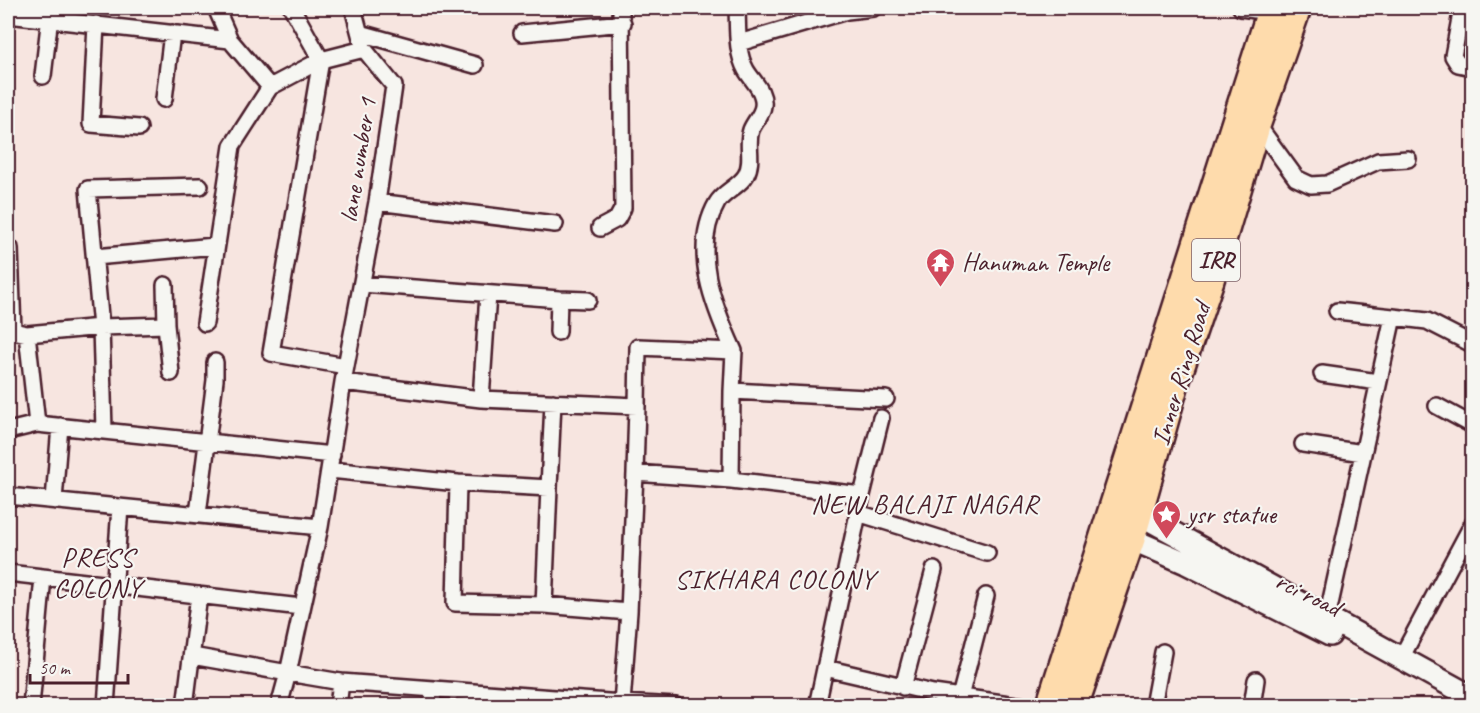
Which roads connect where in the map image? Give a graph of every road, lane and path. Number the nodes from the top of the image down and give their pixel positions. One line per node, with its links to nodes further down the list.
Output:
1 (216, 8): 18 (street)
2 (292, 8): 21 (street)
3 (352, 8): 16 (street)
4 (737, 8): 19 (street)
5 (873, 8): 9 (street)
6 (1240, 8): 10 (street)
7 (1296, 8): 27 (highway, Inner Ring Road / IRR)
8 (1462, 8): 23 (street)
9 (847, 9): 19 (street)
10 (1271, 10): 27 (highway, Inner Ring Road / IRR)
11 (50, 13): 12 (street); 14 (street); 24 (street)
12 (8, 15)
13 (622, 15): 17 (street); 33 (street)
14 (96, 24): 15 (street); 28 (street)
15 (172, 33): 18 (street); 26 (street)
16 (360, 33): 20 (street); 22 (street)
17 (522, 33)
18 (230, 40): 25 (street)
19 (738, 43): 50 (street)
20 (364, 49): 21 (street); 31 (street, lane number 1)
21 (321, 60): 25 (street); 53 (street)
22 (475, 65)
23 (1473, 67)
24 (43, 76)
25 (270, 87): 34 (street)
26 (164, 99)
27 (1248, 119): 29 (street); 83 (highway, Inner Ring Road / IRR); 118 (highway, Inner Ring Road / IRR)
28 (138, 128)
29 (1407, 159)
30 (200, 186): 36 (street)
31 (377, 202): 32 (street); 37 (street, lane number 1)
32 (555, 224)
33 (600, 228)
34 (215, 246): 36 (street); 44 (street)
35 (10, 248): 47 (street)
36 (95, 257): 46 (street)
37 (362, 284): 39 (street); 53 (street, lane number 1)
38 (165, 285): 45 (street)
39 (488, 294): 40 (street); 57 (street)
40 (559, 299): 41 (street); 48 (street)
41 (588, 300)
42 (1337, 311): 43 (street)
43 (1393, 317): 49 (street); 55 (street)
44 (205, 323)
45 (166, 325): 46 (street); 52 (street)
46 (101, 327): 47 (street); 66 (street)
47 (16, 332): 63 (street)
48 (558, 332)
49 (1473, 344)
50 (734, 351): 56 (street); 60 (street)
51 (215, 362): 68 (street)
52 (171, 373)
53 (345, 374): 57 (street); 71 (street, lane number 1)
54 (1323, 374): 55 (street)
55 (1378, 382): 70 (street)
56 (732, 391): 58 (street); 73 (street)
57 (481, 399): 59 (street)
58 (886, 399)
59 (553, 402): 60 (street); 75 (street)
60 (637, 406): 72 (street)
61 (1437, 406): 64 (street)
62 (881, 418): 76 (street)
63 (38, 424): 65 (street); 67 (street)
64 (1473, 425)
65 (60, 426): 66 (street); 78 (street)
66 (104, 430): 68 (street)
67 (8, 431)
68 (207, 440): 71 (street); 81 (street)
69 (1303, 444): 70 (street)
70 (1363, 453): 95 (street)
71 (331, 462): 74 (street); 84 (street, lane number 1)
72 (635, 473): 73 (street); 94 (street)
73 (731, 480): 76 (street)
74 (458, 483): 75 (street); 92 (street)
75 (549, 488): 92 (street)
76 (862, 495): 80 (street)
77 (8, 496): 78 (street)
78 (54, 501): 79 (street)
79 (120, 507): 81 (street); 89 (street)
80 (858, 513): 85 (street); 99 (street)
81 (198, 514): 84 (street)
82 (1473, 525): 98 (street)
83 (1135, 526): 95 (main road, rci road); 119 (highway, Inner Ring Road / IRR); 122 (main road, rci road)
84 (320, 527): 93 (street, lane number 1)
85 (987, 553)
86 (934, 570): 103 (street)
87 (8, 573): 88 (street)
88 (43, 577): 89 (street); 109 (street)
89 (116, 585): 90 (street); 110 (street)
90 (200, 595): 93 (street); 97 (street)
91 (986, 596): 105 (street)
92 (544, 605): 94 (street)
93 (301, 607): 100 (street, lane number 1)
94 (629, 612): 108 (street)
95 (1327, 618): 98 (main road, rci road)
96 (1163, 652): 120 (street)
97 (192, 656): 100 (street); 111 (street)
98 (1400, 660): 106 (main road, rci road)
99 (825, 668): 103 (street); 116 (street)
100 (288, 673): 102 (street); 112 (street, lane number 1)
101 (1256, 680): 121 (street)
102 (341, 682): 104 (street); 113 (street)
103 (903, 687): 107 (street)
104 (433, 688): 108 (street); 114 (street)
105 (960, 697): 107 (street); 117 (street)
106 (1473, 697)
107 (932, 699)
108 (621, 704): 115 (street)
109 (31, 705)
110 (106, 705)
111 (185, 705)
112 (279, 705)
113 (338, 705)
114 (432, 705)
115 (676, 705)
116 (817, 705)
117 (1023, 705)
118 (1050, 705)
119 (1074, 705)
120 (1153, 705)
121 (1252, 705)
122 (1457, 705)

